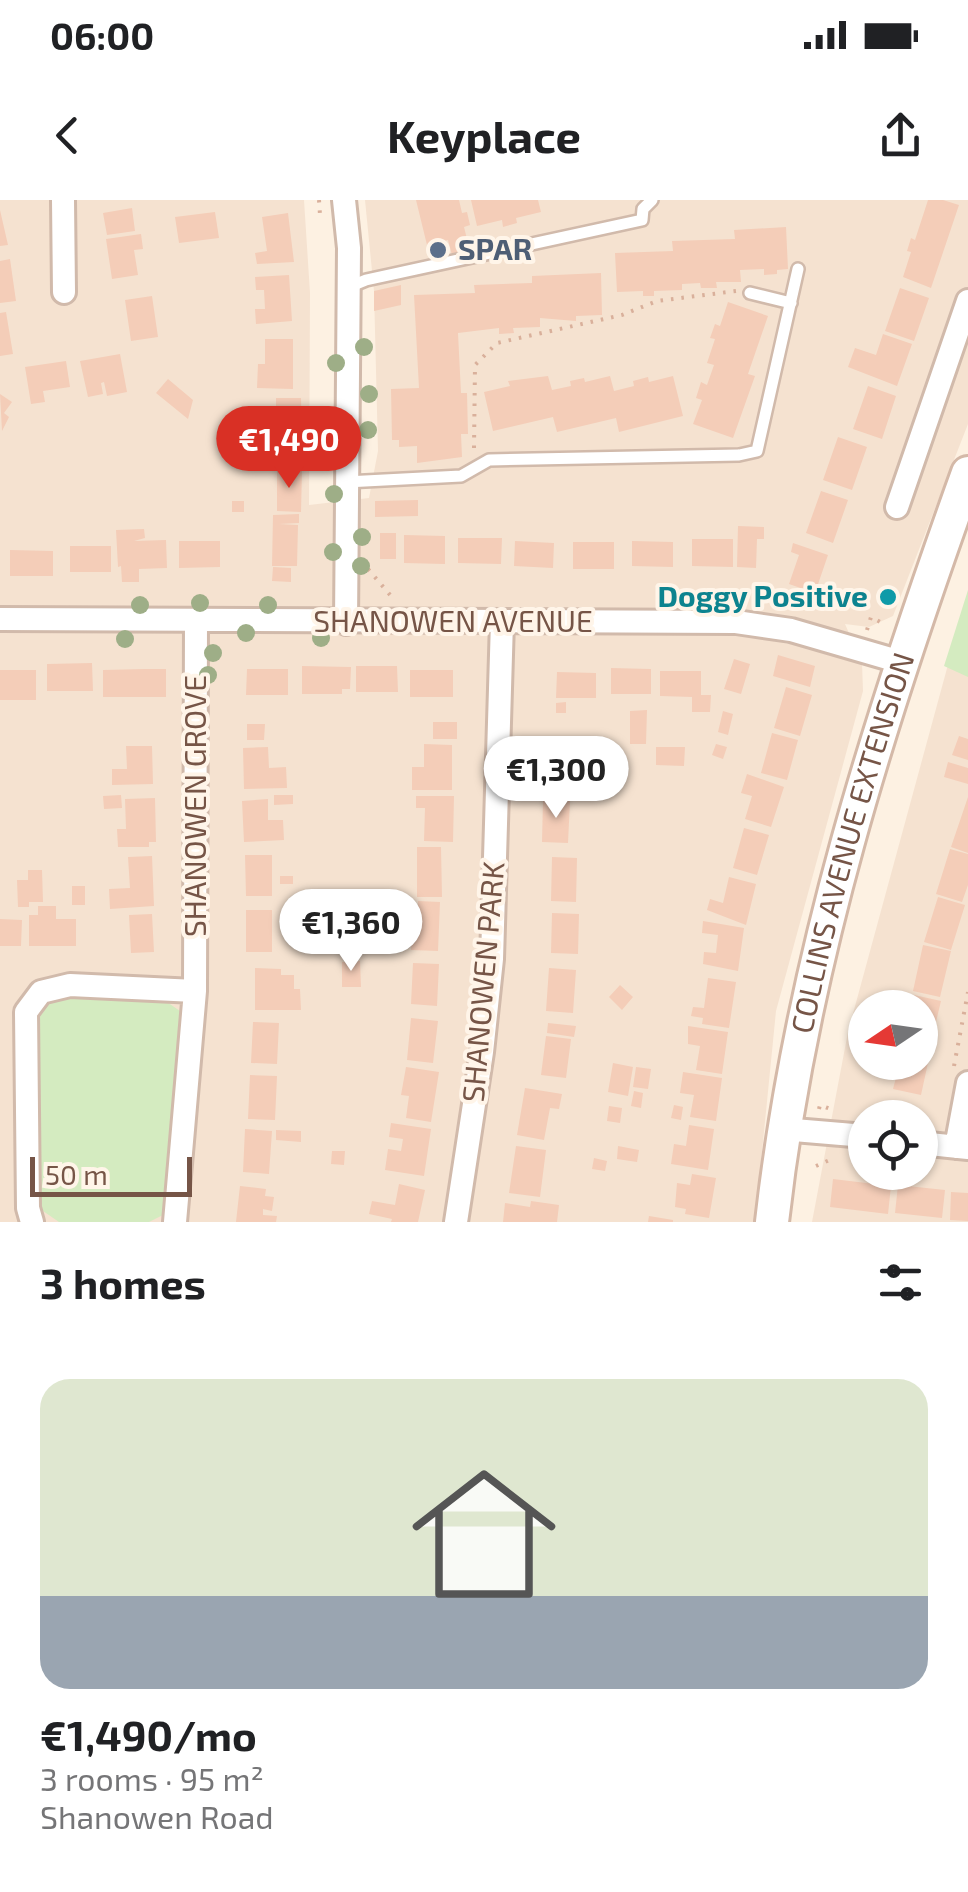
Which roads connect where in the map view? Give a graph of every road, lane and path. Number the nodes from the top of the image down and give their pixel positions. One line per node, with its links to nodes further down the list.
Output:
1 (63, 200): 8 (street)
2 (319, 200): 5 (path)
3 (344, 200): 7 (street)
4 (652, 200): 7 (lane)
5 (320, 215)
6 (798, 269): 11 (lane)
7 (349, 286): 14 (street)
8 (64, 292)
9 (750, 292): 11 (lane); 12 (path)
10 (968, 300): 15 (street)
11 (791, 303): 12 (lane)
12 (475, 468): 14 (lane)
13 (968, 473): 24 (main road, COLLINS AVENUE EXTENSION)
14 (346, 482): 21 (street)
15 (897, 507)
16 (361, 561): 17 (path)
17 (391, 596)
18 (0, 619): 20 (street, SHANOWEN AVENUE)
19 (502, 621): 21 (street, SHANOWEN AVENUE); 24 (street, SHANOWEN AVENUE); 35 (street, SHANOWEN PARK)
20 (196, 622): 21 (street, SHANOWEN AVENUE); 25 (street, SHANOWEN GROVE)
21 (346, 623)
22 (886, 625): 23 (path)
23 (866, 635)
24 (901, 662): 28 (main road, COLLINS AVENUE EXTENSION)
25 (196, 991): 33 (street); 34 (street, SHANOWEN GROVE)
26 (968, 992): 27 (path)
27 (959, 1081): 30 (street)
28 (782, 1129): 29 (street); 36 (main road, COLLINS AVENUE EXTENSION)
29 (848, 1135)
30 (962, 1148)
31 (846, 1157): 32 (path)
32 (816, 1166)
33 (32, 1222)
34 (176, 1222)
35 (456, 1222)
36 (772, 1222)

